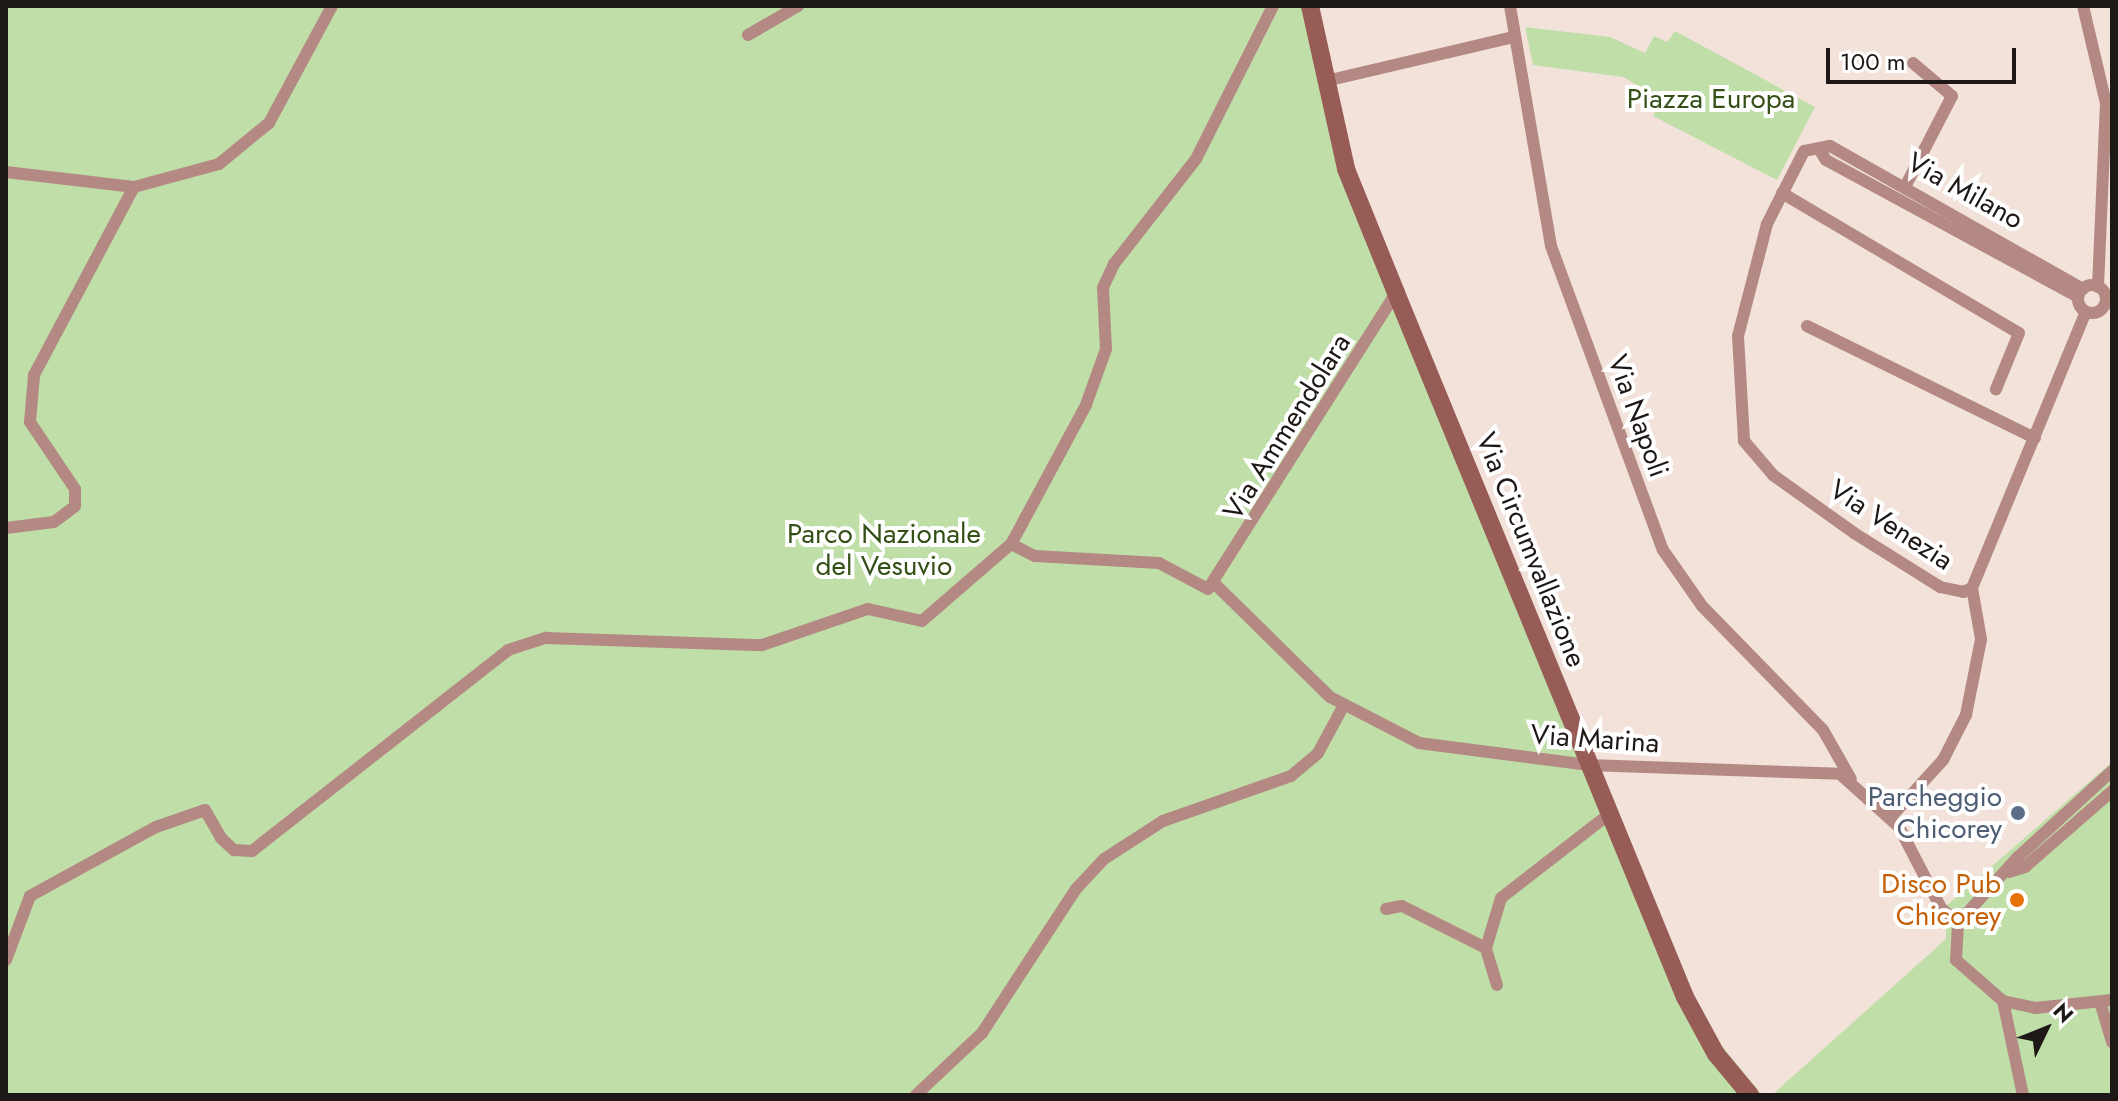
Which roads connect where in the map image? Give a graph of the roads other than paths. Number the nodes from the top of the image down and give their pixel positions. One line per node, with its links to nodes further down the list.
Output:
1 (332, 6): 14 (street)
2 (798, 6): 7 (street)
3 (1273, 6): 26 (street)
4 (1310, 6): 10 (main road, Via Circumvallazione)
5 (1510, 6): 8 (street, Via Napoli)
6 (2083, 6): 16 (street)
7 (748, 35)
8 (1513, 37): 10 (street); 32 (street, Via Napoli)
9 (1913, 63): 13 (street)
10 (1326, 81): 17 (main road, Via Circumvallazione)
11 (1819, 149): 13 (street, Via Milano); 15 (street); 18 (street, Via Milano)
12 (6, 172): 14 (street)
13 (1906, 185): 18 (street, Via Milano)
14 (134, 187): 25 (street)
15 (1782, 193): 23 (street); 28 (street, Via Venezia)
16 (2098, 287): 18 (street); 19 (street)
17 (1396, 293): 27 (street, Via Ammendolara); 30 (main road, Via Circumvallazione)
18 (2081, 293): 20 (street)
19 (2106, 304): 20 (street); 21 (street)
20 (2086, 312): 24 (street, Via Venezia)
21 (2112, 320)
22 (1807, 326): 24 (street)
23 (1996, 389)
24 (2035, 438): 28 (street, Via Venezia)
25 (6, 528)
26 (1011, 544): 27 (street); 40 (street)
27 (1215, 584): 29 (street)
28 (1972, 588): 35 (street)
29 (1344, 705): 30 (street, Via Marina); 45 (street)
30 (1588, 765): 32 (street, Via Marina); 34 (main road, Via Circumvallazione)
31 (2112, 771): 36 (street)
32 (1851, 779): 35 (street, Via Napoli)
33 (2112, 791): 36 (street)
34 (1608, 815): 39 (street); 46 (main road, Via Circumvallazione)
35 (1890, 818): 38 (street, Via Napoli)
36 (2009, 872): 38 (street)
37 (1386, 909): 39 (street)
38 (1958, 923): 42 (street)
39 (1486, 948): 41 (street)
40 (6, 960)
41 (1497, 985)
42 (2003, 1001): 43 (street); 47 (street)
43 (2106, 1001): 44 (street)
44 (2112, 1042)
45 (916, 1095)
46 (1750, 1095)
47 (2023, 1095)

